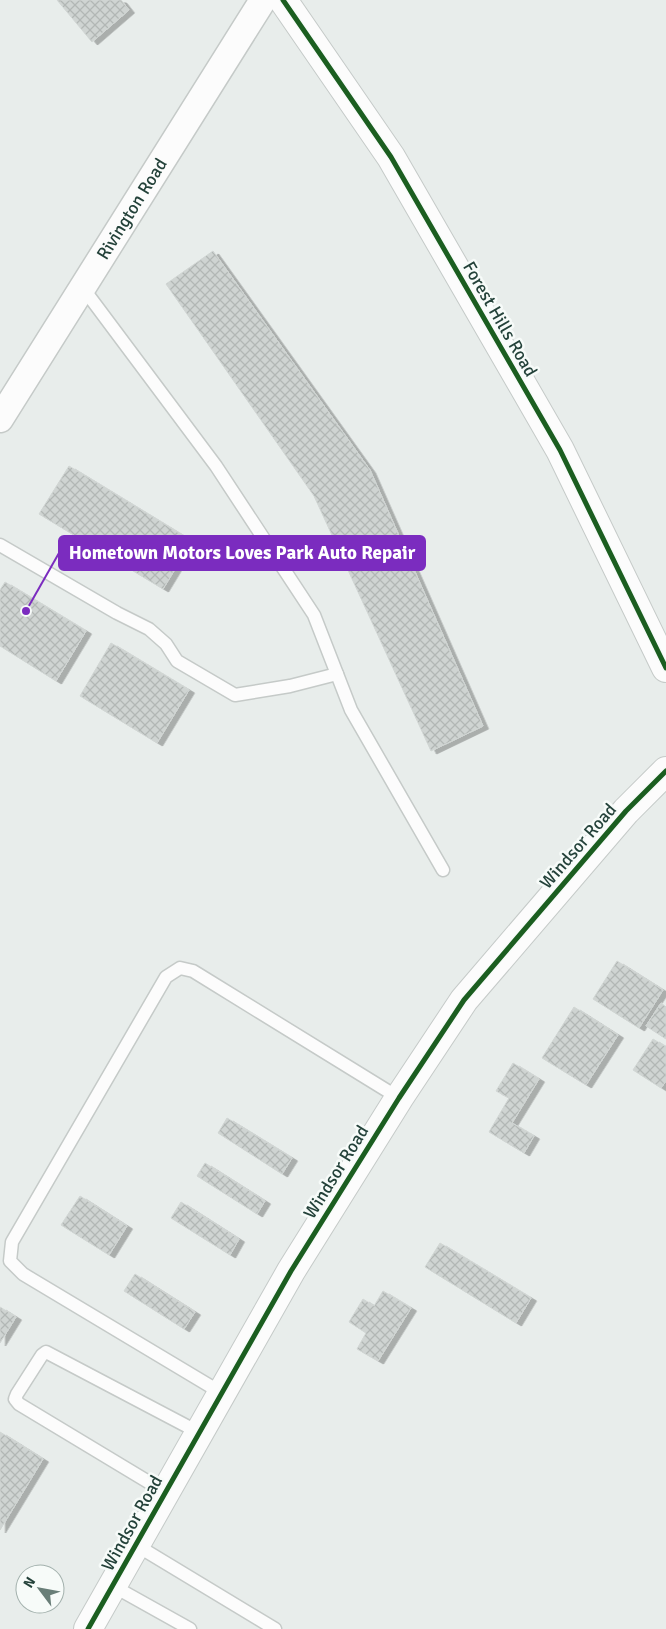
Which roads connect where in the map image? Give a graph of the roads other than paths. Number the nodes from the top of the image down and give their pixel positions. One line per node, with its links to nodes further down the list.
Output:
1 (263, 0): 3 (street, Rivington Road)
2 (283, 0): 6 (street, Forest Hills Road)
3 (83, 288): 4 (street, Rivington Road); 7 (lane)
4 (0, 419)
5 (0, 544): 7 (lane)
6 (666, 668)
7 (337, 674): 9 (lane)
8 (666, 771): 10 (street, Windsor Road)
9 (443, 870)
10 (399, 1098): 11 (street, Windsor Road); 11 (lane)
11 (220, 1392): 12 (street, Windsor Road)
12 (198, 1432): 13 (street, Windsor Road); 13 (lane)
13 (165, 1492): 14 (street, Windsor Road)
14 (136, 1545): 15 (street, Windsor Road); 18 (lane)
15 (113, 1586): 16 (street, Windsor Road); 17 (lane)
16 (88, 1629)
17 (191, 1629)
18 (275, 1629)

